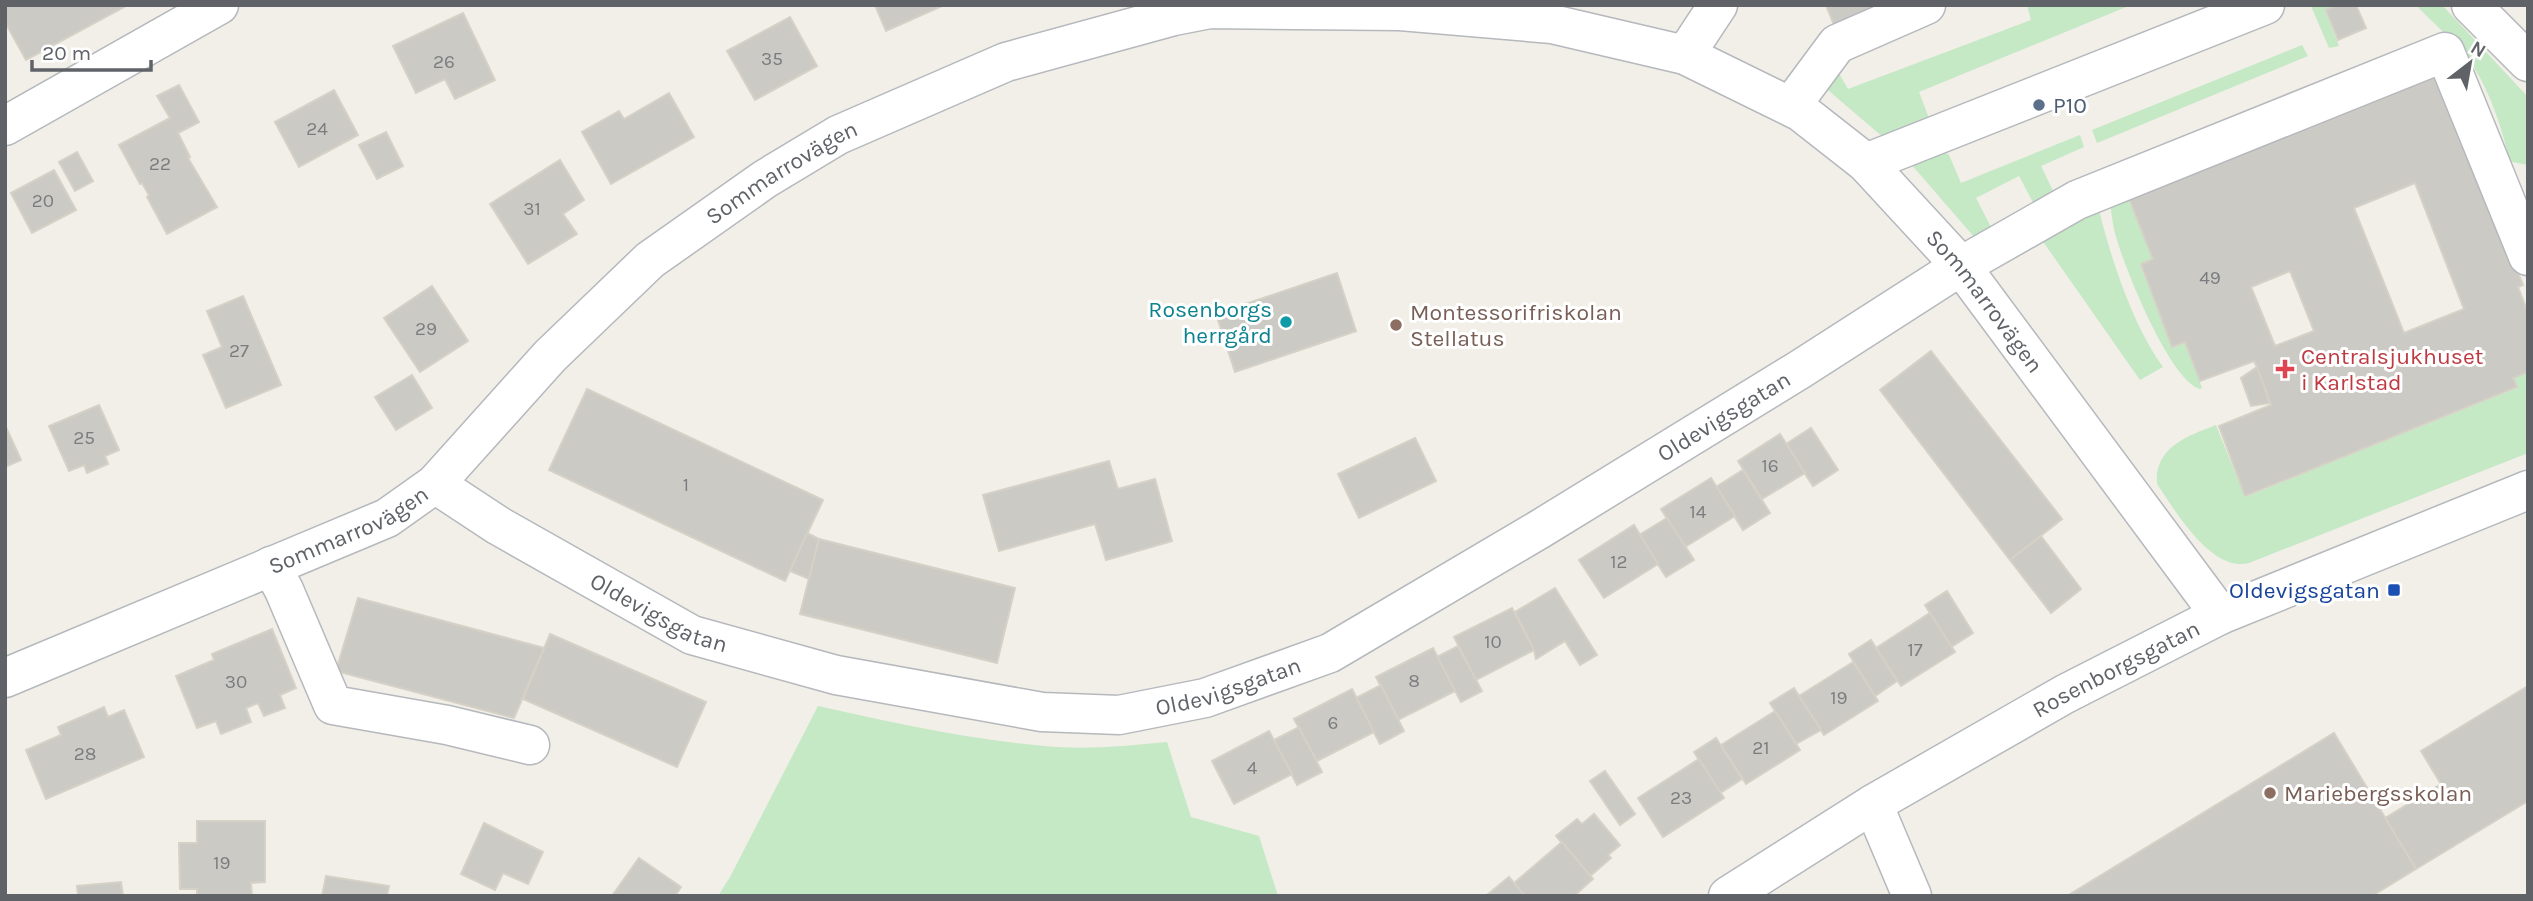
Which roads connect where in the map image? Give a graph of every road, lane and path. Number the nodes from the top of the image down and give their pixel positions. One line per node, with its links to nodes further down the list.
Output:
1 (219, 5): 7 (street)
2 (1718, 5): 8 (street)
3 (1926, 5): 10 (street)
4 (2265, 5): 12 (street)
5 (2471, 5): 9 (street)
6 (1172, 11): 8 (street, Sommarrovägen); 15 (street, Sommarrovägen)
7 (178, 15): 11 (street)
8 (1685, 55): 10 (street, Sommarrovägen)
9 (2528, 62)
10 (1791, 106): 12 (street, Sommarrovägen)
11 (5, 126)
12 (1866, 163): 14 (street, Sommarrovägen)
13 (2528, 256): 14 (street, Oldevigsgatan)
14 (1961, 266): 15 (street, Oldevigsgatan); 18 (street, Sommarrovägen)
15 (435, 484): 17 (street, Sommarrovägen)
16 (2528, 490): 18 (street, Rosenborgsgatan)
17 (271, 566): 19 (street, Sommarrovägen); 20 (street)
18 (2220, 615): 21 (street, Rosenborgsgatan)
19 (5, 678)
20 (530, 745)
21 (1873, 804): 22 (street, Rosenborgsgatan); 23 (street)
22 (1728, 896)
23 (1912, 896)

